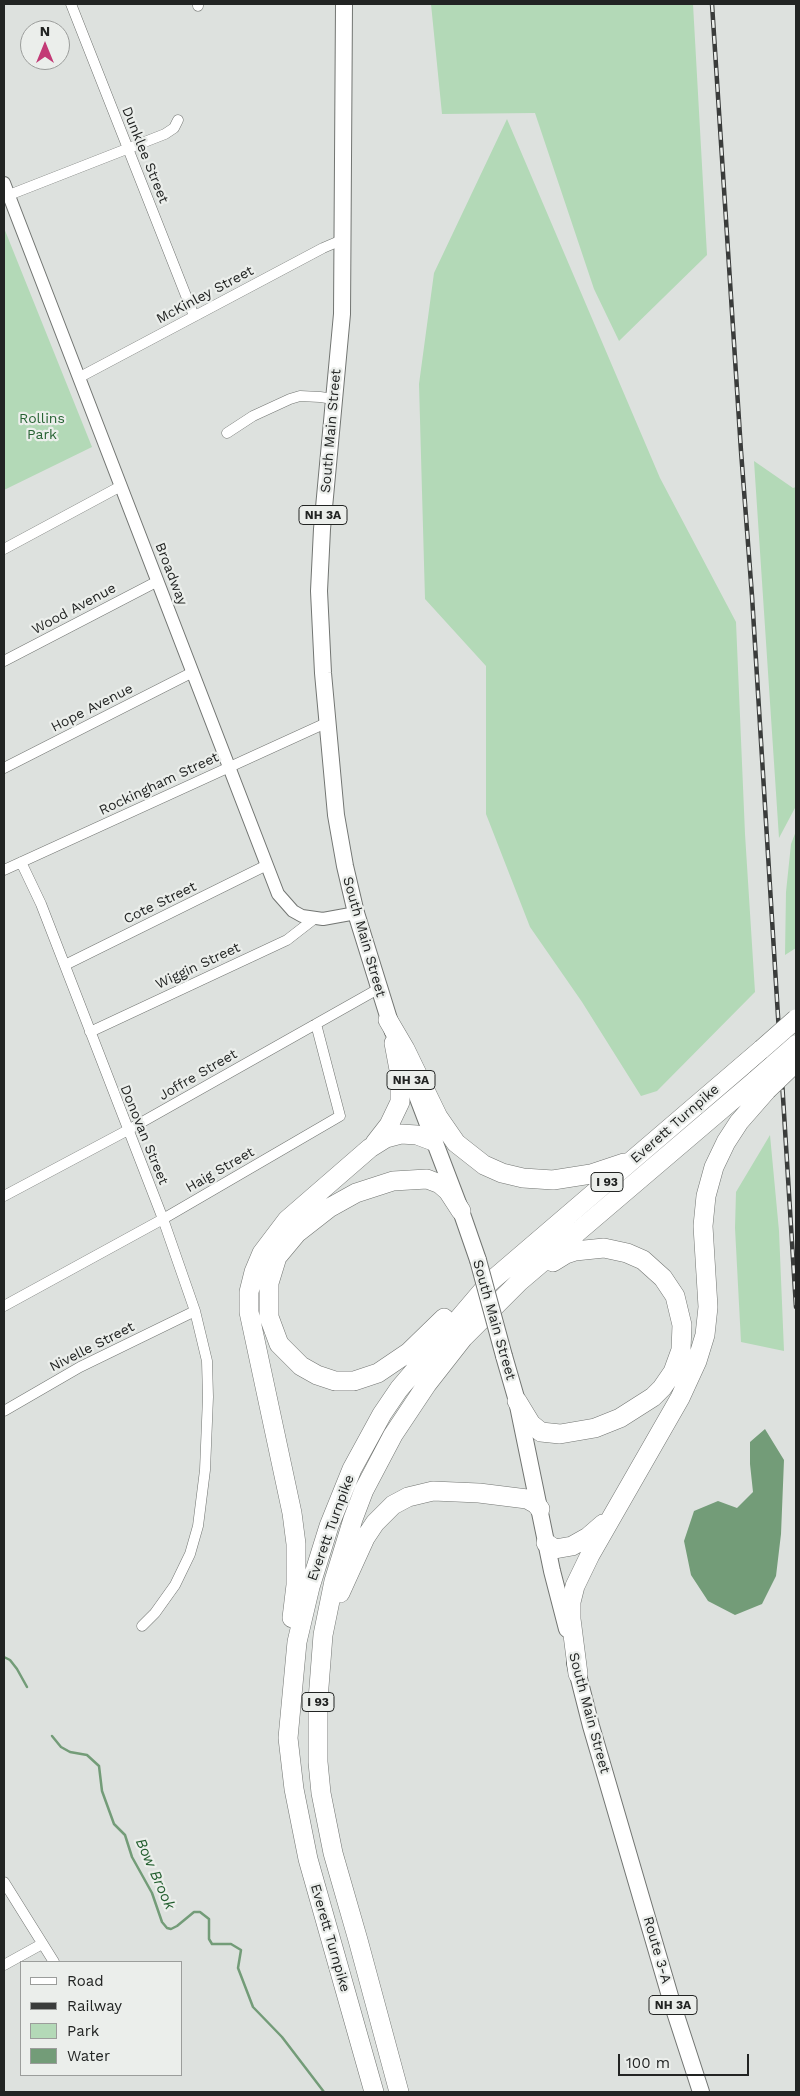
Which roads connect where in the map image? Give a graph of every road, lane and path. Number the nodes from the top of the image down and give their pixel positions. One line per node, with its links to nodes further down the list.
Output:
1 (71, 4): 4 (street, Dunklee Street)
2 (344, 4): 6 (main road, South Main Street / NH 3A)
3 (178, 120): 4 (street)
4 (127, 148): 5 (street); 7 (street, Dunklee Street)
5 (6, 189): 8 (street, Broadway)
6 (344, 239): 7 (street, McKinley Street); 9 (main road, South Main Street / NH 3A)
7 (194, 316): 8 (street, McKinley Street)
8 (80, 377): 11 (street, Broadway)
9 (334, 399): 10 (street); 16 (main road, South Main Street / NH 3A)
10 (227, 433)
11 (121, 486): 12 (street); 13 (street, Broadway)
12 (4, 549)
13 (158, 581): 14 (street, Wood Avenue); 15 (street, Broadway)
14 (4, 661)
15 (193, 672): 17 (street, Broadway); 18 (street, Hope Avenue)
16 (326, 723): 17 (street, Rockingham Street); 22 (main road, South Main Street / NH 3A)
17 (230, 766): 19 (street, Rockingham Street); 20 (street, Broadway)
18 (4, 768)
19 (22, 862): 21 (street, Rockingham Street); 24 (street, Donovan Street)
20 (267, 865): 23 (street, Broadway); 24 (street, Cote Street)
21 (4, 870)
22 (356, 913): 23 (street, Broadway); 25 (main road, South Main Street / NH 3A)
23 (314, 918): 29 (street, Wiggin Street)
24 (65, 965): 29 (street, Donovan Street)
25 (378, 989): 27 (main road, South Main Street / NH 3A); 28 (street, Joffre Street)
26 (796, 1019): 36 (highway, Everett Turnpike / I 93, bridge)
27 (388, 1020): 34 (main road, South Main Street / NH 3A); 35 (highway); 36 (highway)
28 (316, 1024): 33 (street, Joffre Street); 39 (street, Haig Street)
29 (90, 1032): 33 (street, Donovan Street)
30 (796, 1046): 32 (highway, Everett Turnpike / I 93, bridge)
31 (794, 1063): 32 (highway, bridge)
32 (762, 1085): 42 (highway, Everett Turnpike / I 93); 47 (highway)
33 (128, 1130): 37 (street, Joffre Street); 39 (street, Donovan Street)
34 (433, 1141): 35 (highway); 38 (main road, South Main Street / NH 3A)
35 (370, 1148): 52 (highway)
36 (633, 1160): 40 (highway, Everett Turnpike / I 93)
37 (4, 1196)
38 (461, 1210): 40 (highway); 44 (main road, South Main Street / NH 3A, bridge)
39 (163, 1219): 41 (street, Haig Street); 43 (street, Donovan Street)
40 (490, 1282): 52 (highway, Everett Turnpike / I 93)
41 (4, 1306)
42 (492, 1308): 44 (highway); 50 (highway, Everett Turnpike / I 93)
43 (195, 1311): 45 (street, Nivelle Street); 49 (street, Donovan Street)
44 (517, 1401): 46 (main road, South Main Street / NH 3A)
45 (4, 1411)
46 (540, 1509): 48 (main road, South Main Street / NH 3A); 50 (highway)
47 (616, 1510): 48 (highway); 51 (highway)
48 (546, 1543): 51 (main road, South Main Street / NH 3A)
49 (142, 1626)
50 (322, 1648): 59 (highway, Everett Turnpike / I 93)
51 (578, 1674): 53 (main road, South Main Street / NH 3A)
52 (288, 1738): 58 (highway, Everett Turnpike / I 93)
53 (624, 1836): 60 (main road, Route 3-A / NH 3A)
54 (4, 1882): 55 (street)
55 (42, 1944): 56 (street); 57 (street)
56 (53, 1961)
57 (4, 1965)
58 (374, 2092)
59 (399, 2092)
60 (701, 2092)

